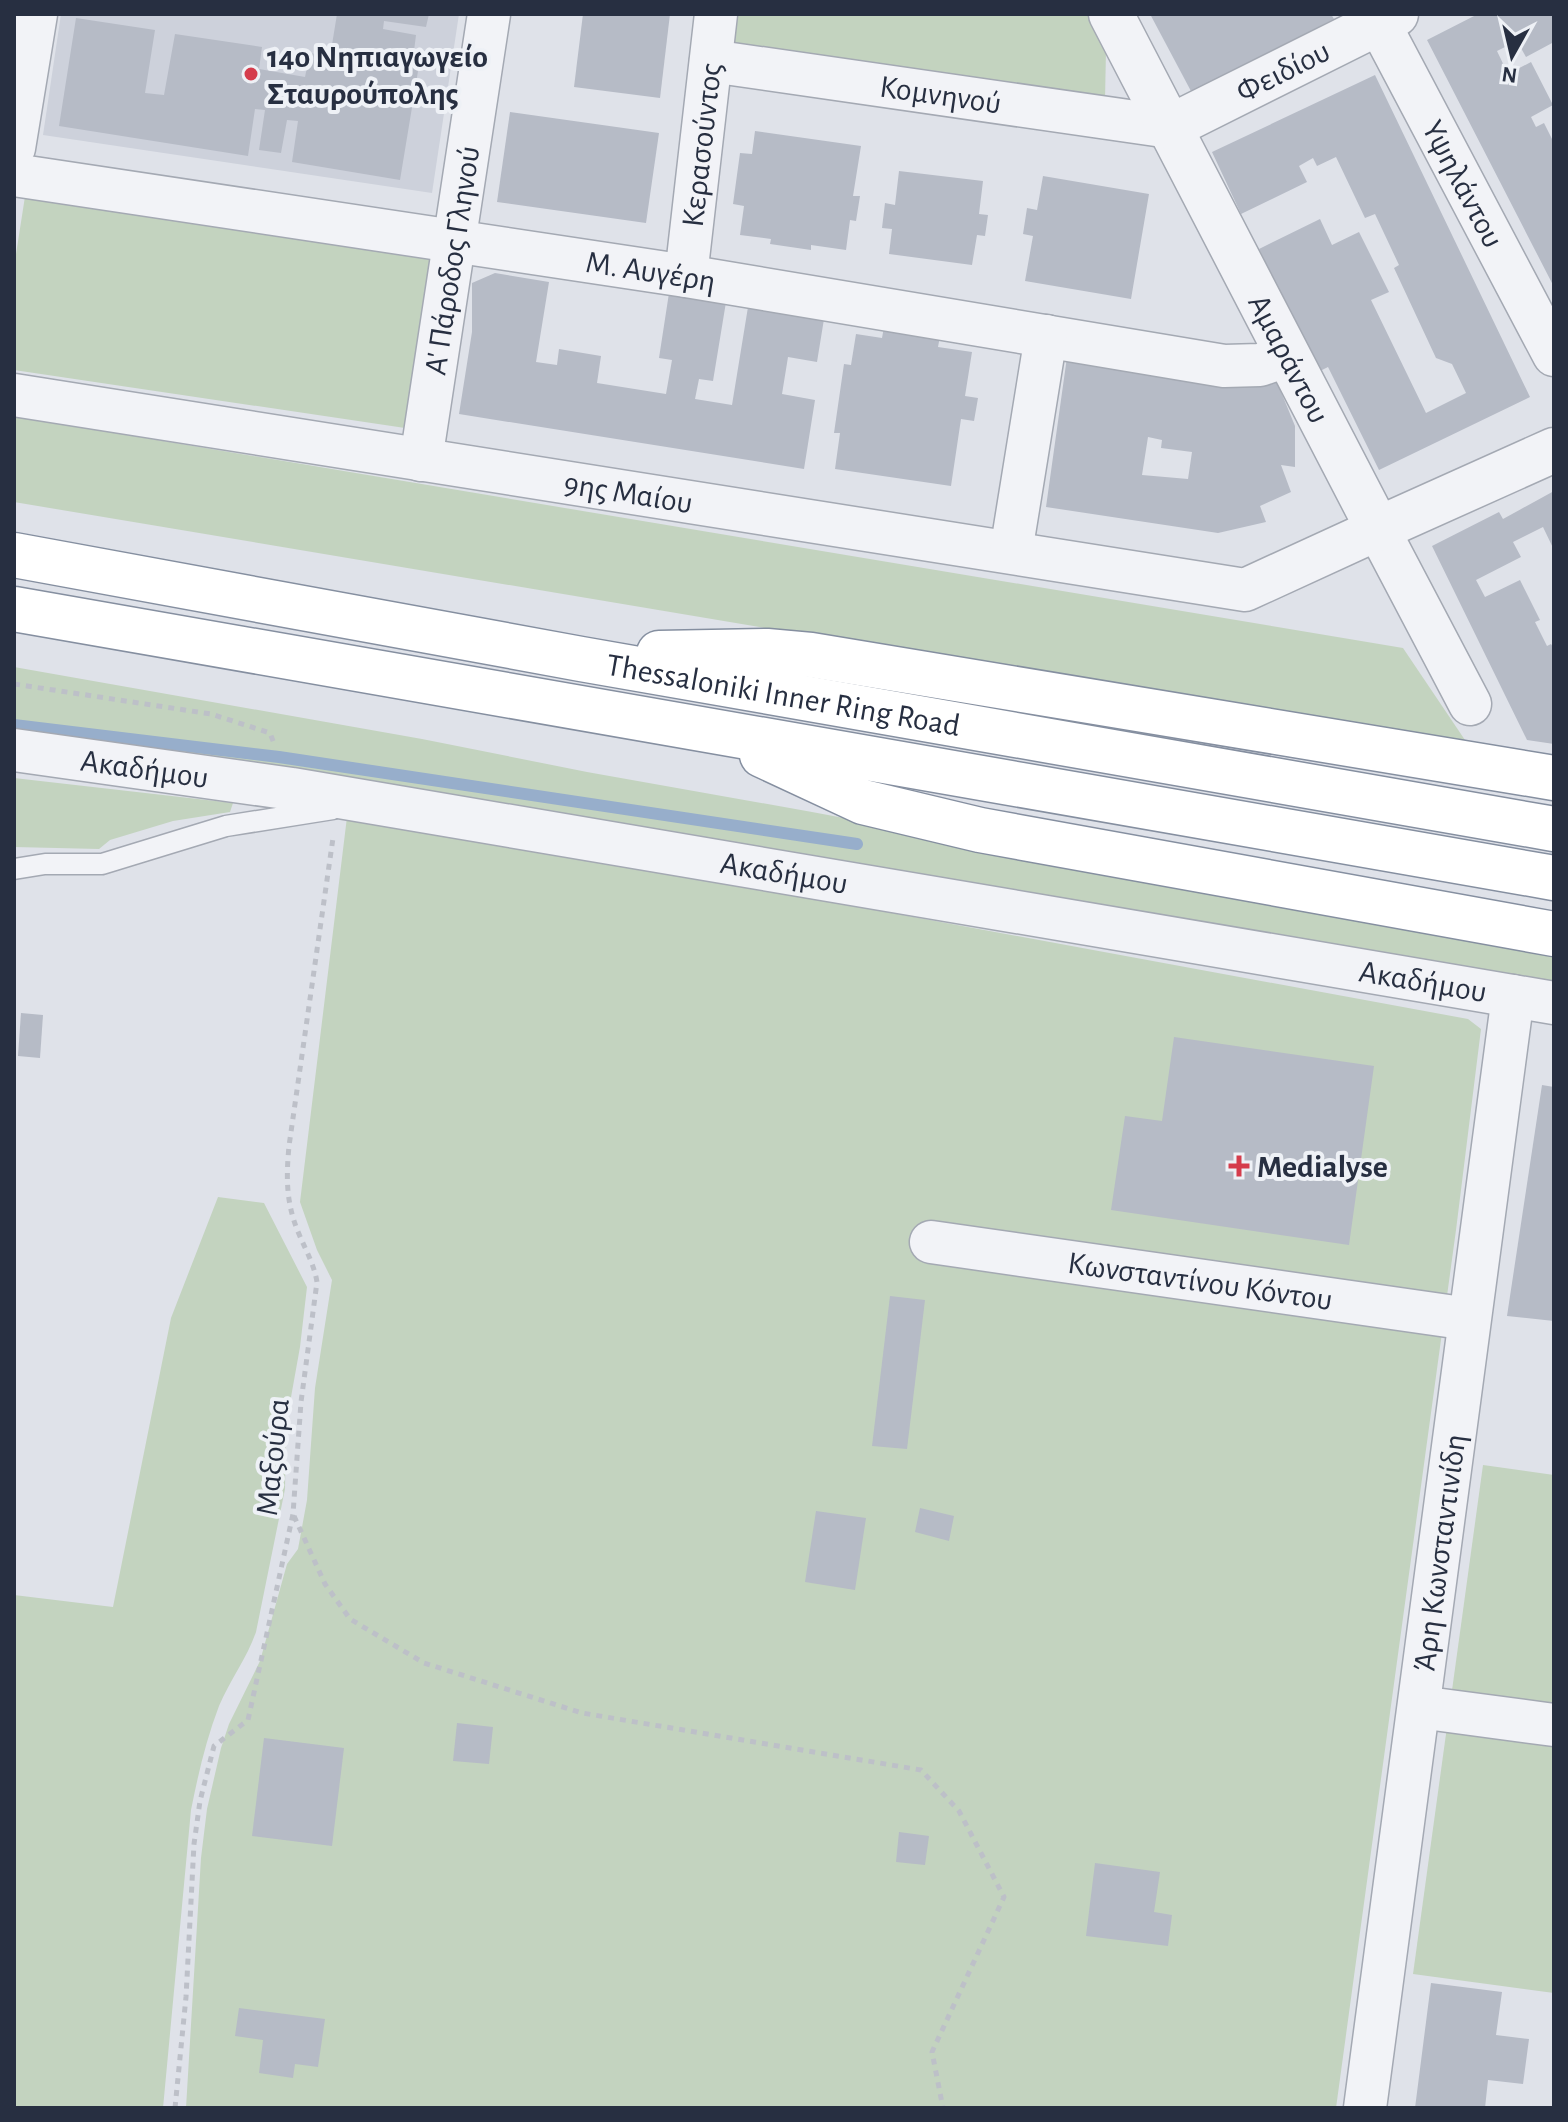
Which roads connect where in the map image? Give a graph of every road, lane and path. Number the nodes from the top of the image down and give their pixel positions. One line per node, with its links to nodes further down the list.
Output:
1 (36, 14): 8 (street)
2 (489, 14): 10 (street, Α' Πάροδος Γληνού)
3 (716, 14): 6 (street, Κερασούντος)
4 (1111, 14): 7 (street, Αμαράντου)
5 (1383, 17): 7 (street, Φειδίου); 13 (street, Υψηλάντου)
6 (711, 61): 7 (street, Κομνηνού); 11 (street, Κερασούντος)
7 (1170, 127): 14 (street, Αμαράντου)
8 (14, 148)
9 (14, 175): 10 (street, Μ. Αυγέρη)
10 (455, 241): 11 (street, Μ. Αυγέρη); 17 (street, Α' Πάροδος Γληνού)
11 (686, 276): 12 (street, Μ. Αυγέρη)
12 (1046, 336): 14 (street, Μ. Αυγέρη); 19 (street)
13 (1554, 355)
14 (1286, 356): 18 (street, Αμαράντου)
15 (14, 395): 17 (street, 9ης Μαίου)
16 (1554, 450): 18 (street)
17 (421, 460): 19 (street, 9ης Μαίου)
18 (1378, 529): 19 (street, 9ης Μαίου); 24 (street, Αμαράντου)
19 (1011, 552)
20 (14, 555): 22 (highway, Thessaloniki Inner Ring Road)
21 (14, 609): 25 (highway, Thessaloniki Inner Ring Road)
22 (581, 659): 27 (highway); 30 (highway, Thessaloniki Inner Ring Road)
23 (14, 684): 28 (path)
24 (1470, 704)
25 (716, 733): 32 (highway, Thessaloniki Inner Ring Road); 33 (highway)
26 (14, 750): 28 (street, Ακαδήμου)
27 (1554, 778)
28 (292, 789): 34 (street, Ακαδήμου)
29 (337, 808): 31 (lane); 38 (path, Μαξούρα)
30 (1554, 829)
31 (14, 869)
32 (1554, 878)
33 (1554, 934)
34 (1513, 996): 35 (street, Ακαδήμου); 37 (street, Άρη Κωνσταντινίδη)
35 (1554, 1003)
36 (931, 1242): 37 (street, Κωνσταντίνου Κόντου)
37 (1469, 1319): 39 (street, Άρη Κωνσταντινίδη)
38 (293, 1514): 41 (path, Μαξούρα); 42 (path)
39 (1419, 1707): 40 (street); 43 (street, Άρη Κωνσταντινίδη)
40 (1554, 1725)
41 (175, 2108)
42 (943, 2108)
43 (1365, 2108)

